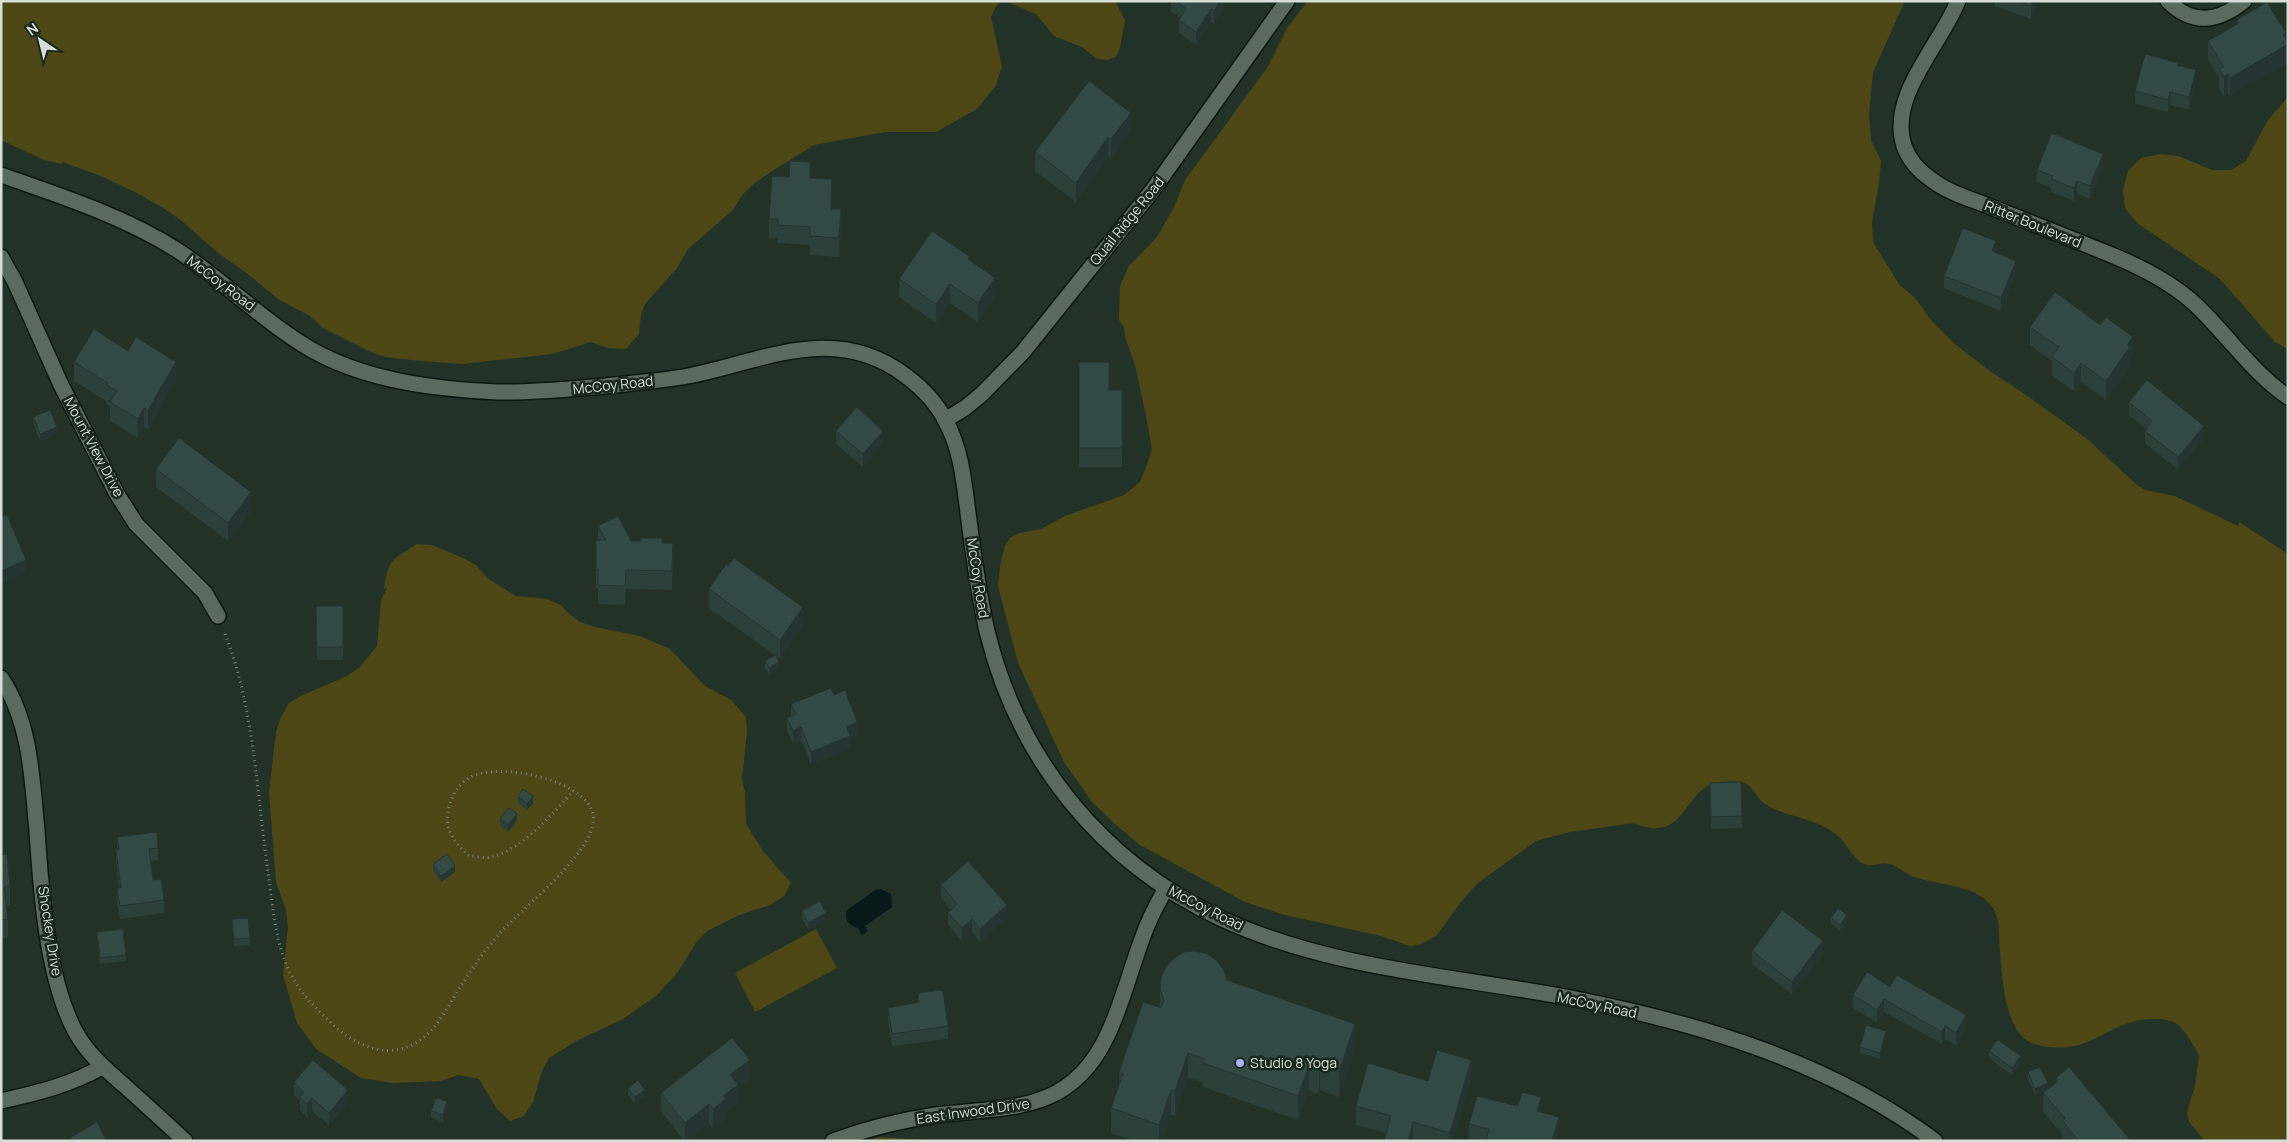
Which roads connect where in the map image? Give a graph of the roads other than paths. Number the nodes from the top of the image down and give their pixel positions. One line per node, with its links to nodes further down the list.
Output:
1 (1287, 1): 8 (street, Quail Ridge Road)
2 (1958, 1): 7 (street, Ritter Boulevard)
3 (2168, 1): 4 (street)
4 (2244, 1)
5 (1, 175): 8 (street, McCoy Road)
6 (1, 257): 9 (street, Mount View Drive)
7 (2288, 397)
8 (945, 420): 11 (street, McCoy Road)
9 (218, 616)
10 (1, 678): 12 (street, Shockey Drive)
11 (1166, 888): 15 (street, East Inwood Drive); 16 (street, McCoy Road)
12 (102, 1067): 13 (street); 14 (street, Shockey Drive)
13 (1, 1101)
14 (185, 1141)
15 (833, 1141)
16 (1935, 1141)

